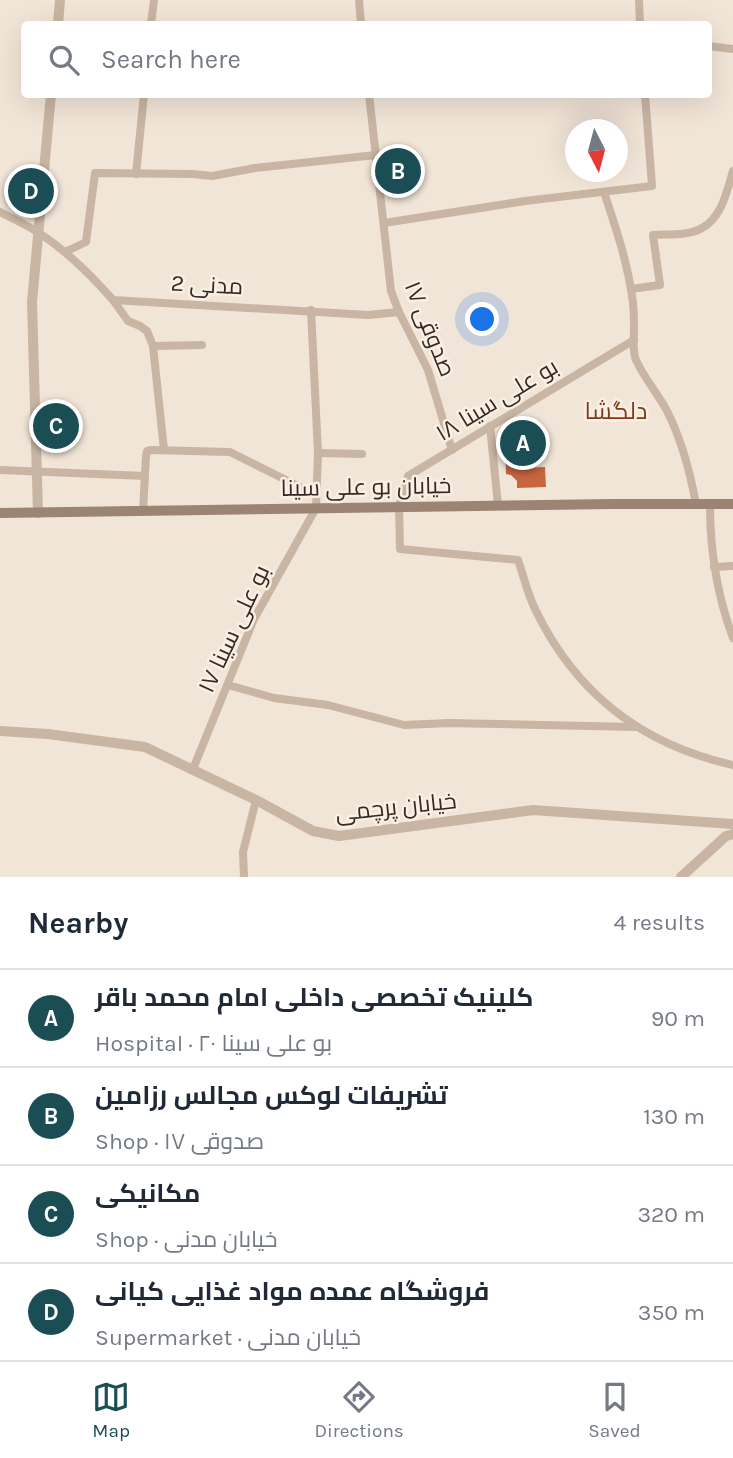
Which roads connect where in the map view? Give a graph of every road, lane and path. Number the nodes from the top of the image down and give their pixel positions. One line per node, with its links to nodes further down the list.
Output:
1 (60, 0): 5 (street)
2 (154, 0): 6 (street)
3 (359, 0): 7 (street)
4 (639, 0): 8 (street)
5 (58, 21)
6 (151, 21)
7 (361, 21)
8 (640, 21)
9 (712, 46): 10 (street)
10 (733, 49)
11 (51, 98): 21 (street)
12 (144, 98): 17 (street)
13 (369, 98): 15 (street, صدوقی ۱۷)
14 (645, 98): 18 (street)
15 (376, 155): 17 (street); 20 (street, صدوقی ۱۷)
16 (733, 171): 23 (street)
17 (136, 174): 22 (street)
18 (604, 191): 20 (street); 23 (street)
19 (0, 212): 21 (street)
20 (384, 223): 26 (street, صدوقی ۱۷)
21 (38, 232): 22 (street); 36 (street)
22 (65, 252): 24 (street)
23 (631, 289): 27 (street)
24 (113, 300): 25 (street, مدنی 2); 29 (street)
25 (311, 310): 26 (street, مدنی 2); 33 (street)
26 (399, 312): 32 (street, صدوقی ۱۷)
27 (634, 340): 30 (street, بو علی سینا ۱۸); 39 (street)
28 (202, 345): 29 (street)
29 (153, 346): 31 (street)
30 (491, 426): 32 (street, بو علی سینا ۱۸); 42 (street)
31 (164, 450): 37 (street); 38 (street)
32 (452, 450): 43 (street, بو علی سینا ۱۸)
33 (318, 453): 34 (street); 38 (street)
34 (362, 454)
35 (0, 470): 36 (street)
36 (37, 471): 37 (street); 47 (street)
37 (145, 476): 45 (street)
38 (316, 495): 44 (street)
39 (696, 504): 40 (main road, خیابان بو علی سینا); 42 (main road, خیابان بو علی سینا)
40 (710, 504): 41 (main road, خیابان بو علی سینا); 49 (street)
41 (733, 504)
42 (498, 505): 43 (main road, خیابان بو علی سینا)
43 (399, 507): 44 (main road, خیابان بو علی سینا); 52 (street)
44 (316, 508): 45 (main road, خیابان بو علی سینا); 51 (street, بو علی سینا ۱۷)
45 (143, 511): 47 (main road, خیابان بو علی سینا)
46 (0, 513): 47 (main road, خیابان بو علی سینا)
47 (38, 513)
48 (733, 566): 49 (street)
49 (714, 567): 50 (street)
50 (733, 639)
51 (228, 685): 52 (street); 55 (street, بو علی سینا ۱۷)
52 (635, 727): 54 (street)
53 (0, 732): 55 (street, خیابان پرچمی)
54 (733, 765)
55 (194, 769): 56 (street, خیابان پرچمی)
56 (256, 800): 57 (street, خیابان پرچمی); 59 (street)
57 (733, 824)
58 (733, 834): 60 (street)
59 (244, 877)
60 (681, 877)

